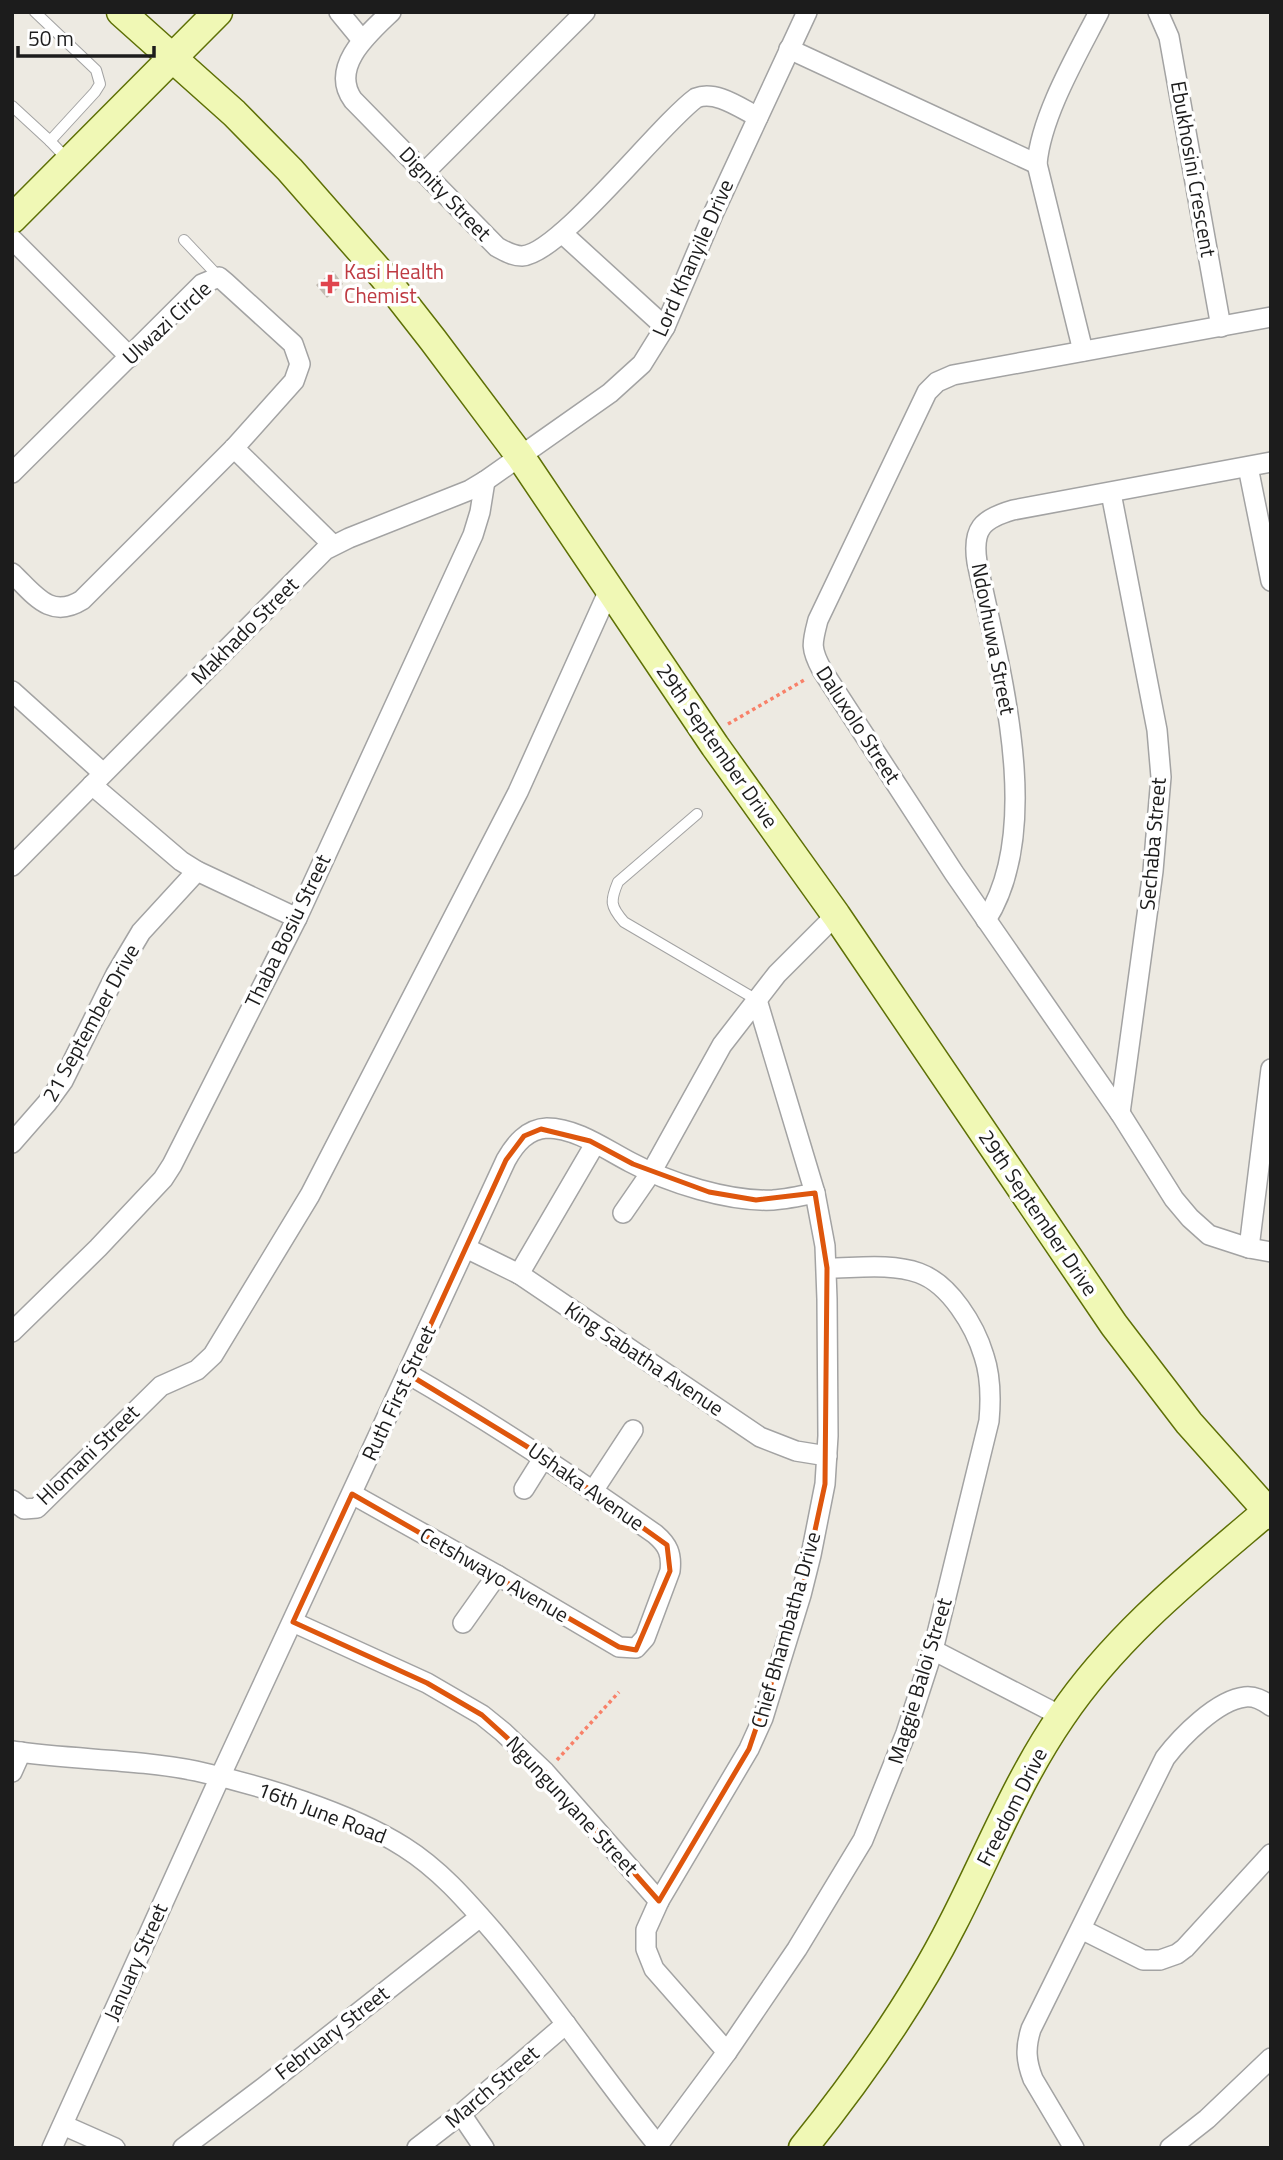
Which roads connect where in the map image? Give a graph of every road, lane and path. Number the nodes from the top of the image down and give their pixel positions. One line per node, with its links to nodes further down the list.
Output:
1 (35, 12): 15 (lane)
2 (121, 12): 12 (street, 29th September Drive)
3 (218, 12): 12 (street)
4 (339, 12): 10 (street)
5 (391, 12): 10 (street, Dignity Street)
6 (585, 12): 18 (street)
7 (807, 12): 11 (street, Lord Khanyile Drive)
8 (1099, 12): 17 (street)
9 (1158, 12): 26 (street, Ebukhosini Crescent)
10 (362, 40): 18 (street, Dignity Street)
11 (789, 49): 14 (street, Lord Khanyile Drive); 17 (street)
12 (171, 59): 16 (street); 30 (street, 29th September Drive)
13 (12, 106): 15 (lane)
14 (758, 117): 20 (street, Dignity Street); 25 (street, Lord Khanyile Drive)
15 (50, 141): 16 (lane)
16 (69, 161): 19 (street)
17 (1037, 164): 27 (street)
18 (425, 172): 20 (street, Dignity Street)
19 (12, 219)
20 (562, 233): 25 (street)
21 (12, 239): 28 (street)
22 (184, 240): 23 (lane)
23 (219, 277): 28 (street, Ulwazi Circle); 29 (street, Ulwazi Circle)
24 (1271, 317): 26 (street, Daluxolo Street)
25 (665, 327): 30 (street, Lord Khanyile Drive)
26 (1221, 327): 27 (street, Daluxolo Street)
27 (1083, 351): 40 (street, Daluxolo Street)
28 (130, 357): 33 (street, Ulwazi Circle)
29 (234, 449): 36 (street); 37 (street, Ulwazi Circle)
30 (520, 456): 34 (street, Makhado Street); 39 (street, 29th September Drive)
31 (1271, 462): 32 (street, Ndovhuwa Street)
32 (1248, 467): 35 (street, Ndovhuwa Street); 38 (street)
33 (12, 473)
34 (485, 481): 36 (street, Makhado Street); 48 (street, Thaba Bosiu Street)
35 (1111, 493): 49 (street, Ndovhuwa Street); 52 (street, Sechaba Street)
36 (333, 545): 43 (street, Makhado Street)
37 (12, 573)
38 (1271, 581)
39 (610, 588): 42 (street, 29th September Drive); 71 (street, Hlomani Street)
40 (822, 670): 42 (path); 49 (street, Daluxolo Street)
41 (12, 691): 43 (street)
42 (709, 736): 47 (street, 29th September Drive)
43 (97, 779): 45 (street, Makhado Street); 46 (street)
44 (697, 814): 50 (lane)
45 (12, 866)
46 (197, 871): 48 (street); 53 (street, 21 September Drive)
47 (836, 915): 50 (street); 72 (street, 29th September Drive)
48 (297, 918): 63 (street, Thaba Bosiu Street)
49 (986, 920): 52 (street, Daluxolo Street)
50 (757, 999): 55 (street); 56 (street, Chief Bhambatha Drive)
51 (1271, 1069): 59 (street)
52 (1120, 1113): 59 (street, Daluxolo Street)
53 (12, 1143)
54 (595, 1144): 55 (street, Ruth First Street); 58 (street, Ruth First Street); 62 (street)
55 (652, 1171): 56 (street); 57 (street)
56 (815, 1193): 61 (street, Chief Bhambatha Drive)
57 (623, 1213)
58 (466, 1248): 62 (street, King Sabatha Avenue); 64 (street, Ruth First Street)
59 (1249, 1248): 60 (street, Daluxolo Street)
60 (1271, 1252)
61 (827, 1268): 66 (street, Chief Bhambatha Drive); 77 (street, Maggie Baloi Street)
62 (519, 1274): 66 (street, King Sabatha Avenue)
63 (12, 1332)
64 (408, 1374): 67 (street, Ushaka Avenue); 70 (street, Ruth First Street)
65 (633, 1430): 69 (street)
66 (827, 1455): 86 (street, Chief Bhambatha Drive)
67 (544, 1457): 68 (street); 69 (street, Ushaka Avenue)
68 (524, 1489)
69 (593, 1491): 76 (street, Ushaka Avenue)
70 (352, 1494): 73 (street, Cetshwayo Avenue); 74 (street, Ruth First Street)
71 (12, 1500)
72 (1269, 1511): 80 (street, Freedom Drive)
73 (497, 1575): 75 (street); 76 (street, Cetshwayo Avenue)
74 (293, 1622): 83 (street, Ngungunyane Street); 84 (street, Ruth First Street)
75 (463, 1623)
76 (636, 1648)
77 (933, 1650): 80 (street); 90 (street, Maggie Baloi Street)
78 (619, 1692): 83 (path)
79 (1271, 1706): 88 (street)
80 (1061, 1716): 100 (street, Freedom Drive)
81 (17, 1751): 82 (street); 84 (street, 16th June Road)
82 (12, 1772)
83 (545, 1772): 86 (street, Ngungunyane Street)
84 (220, 1777): 87 (street, 16th June Road); 93 (street, January Street)
85 (1271, 1854): 88 (street)
86 (659, 1901): 90 (street, Chief Bhambatha Drive)
87 (480, 1917): 89 (street, 16th June Road); 97 (street, February Street)
88 (1081, 1929): 101 (street)
89 (566, 2024): 92 (street, March Street); 94 (street, 16th June Road)
90 (727, 2052): 94 (street, Maggie Baloi Street)
91 (1271, 2058): 102 (street)
92 (461, 2114): 98 (street, March Street); 99 (street)
93 (63, 2125): 95 (street, January Street); 96 (street)
94 (659, 2146)
95 (52, 2148)
96 (114, 2148)
97 (183, 2148)
98 (417, 2148)
99 (484, 2148)
100 (803, 2148)
101 (1074, 2148)
102 (1170, 2148)

